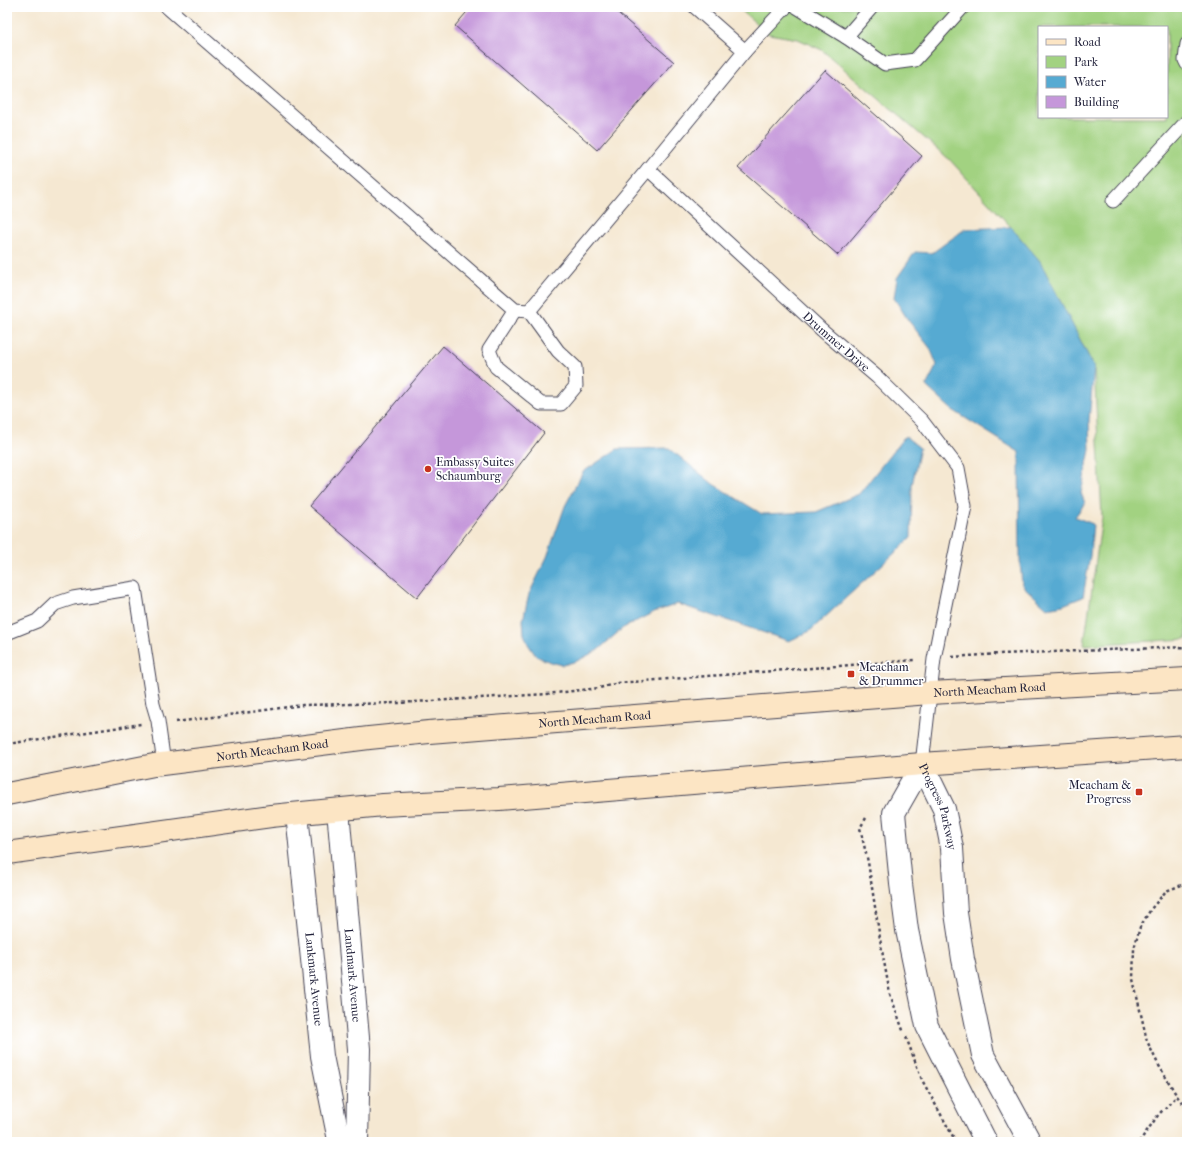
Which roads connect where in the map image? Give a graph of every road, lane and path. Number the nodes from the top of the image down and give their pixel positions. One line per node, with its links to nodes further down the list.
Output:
1 (167, 7): 14 (lane)
2 (695, 7): 9 (lane)
3 (786, 7): 9 (lane)
4 (797, 7): 7 (lane)
5 (872, 7): 7 (lane)
6 (963, 7): 7 (lane)
7 (846, 37)
8 (1187, 44): 10 (lane)
9 (745, 51): 12 (lane)
10 (1187, 64)
11 (1187, 121): 13 (lane)
12 (648, 169): 15 (lane); 21 (lane, Drummer Drive)
13 (1113, 201)
14 (515, 310): 15 (lane); 15 (lane)
15 (529, 311)
16 (7, 633): 22 (lane)
17 (1187, 647): 18 (path)
18 (986, 655)
19 (873, 664): 22 (path)
20 (1187, 678): 21 (main road, North Meacham Road)
21 (930, 693): 25 (main road, North Meacham Road); 26 (lane, Drummer Drive)
22 (158, 721): 23 (path); 25 (lane)
23 (7, 744)
24 (1187, 746): 26 (main road)
25 (164, 764): 27 (main road, North Meacham Road)
26 (922, 764): 28 (main road); 36 (street, Progress Parkway); 37 (street, Progress Parkway)
27 (7, 794)
28 (338, 810): 29 (main road); 35 (street, Landmark Avenue)
29 (296, 814): 30 (main road); 34 (street, Lankmark Avenue)
30 (7, 853)
31 (1187, 883): 32 (path)
32 (1177, 1096): 33 (path); 38 (path)
33 (1187, 1109)
34 (341, 1142)
35 (357, 1142)
36 (986, 1142)
37 (1030, 1142)
38 (1139, 1142)

